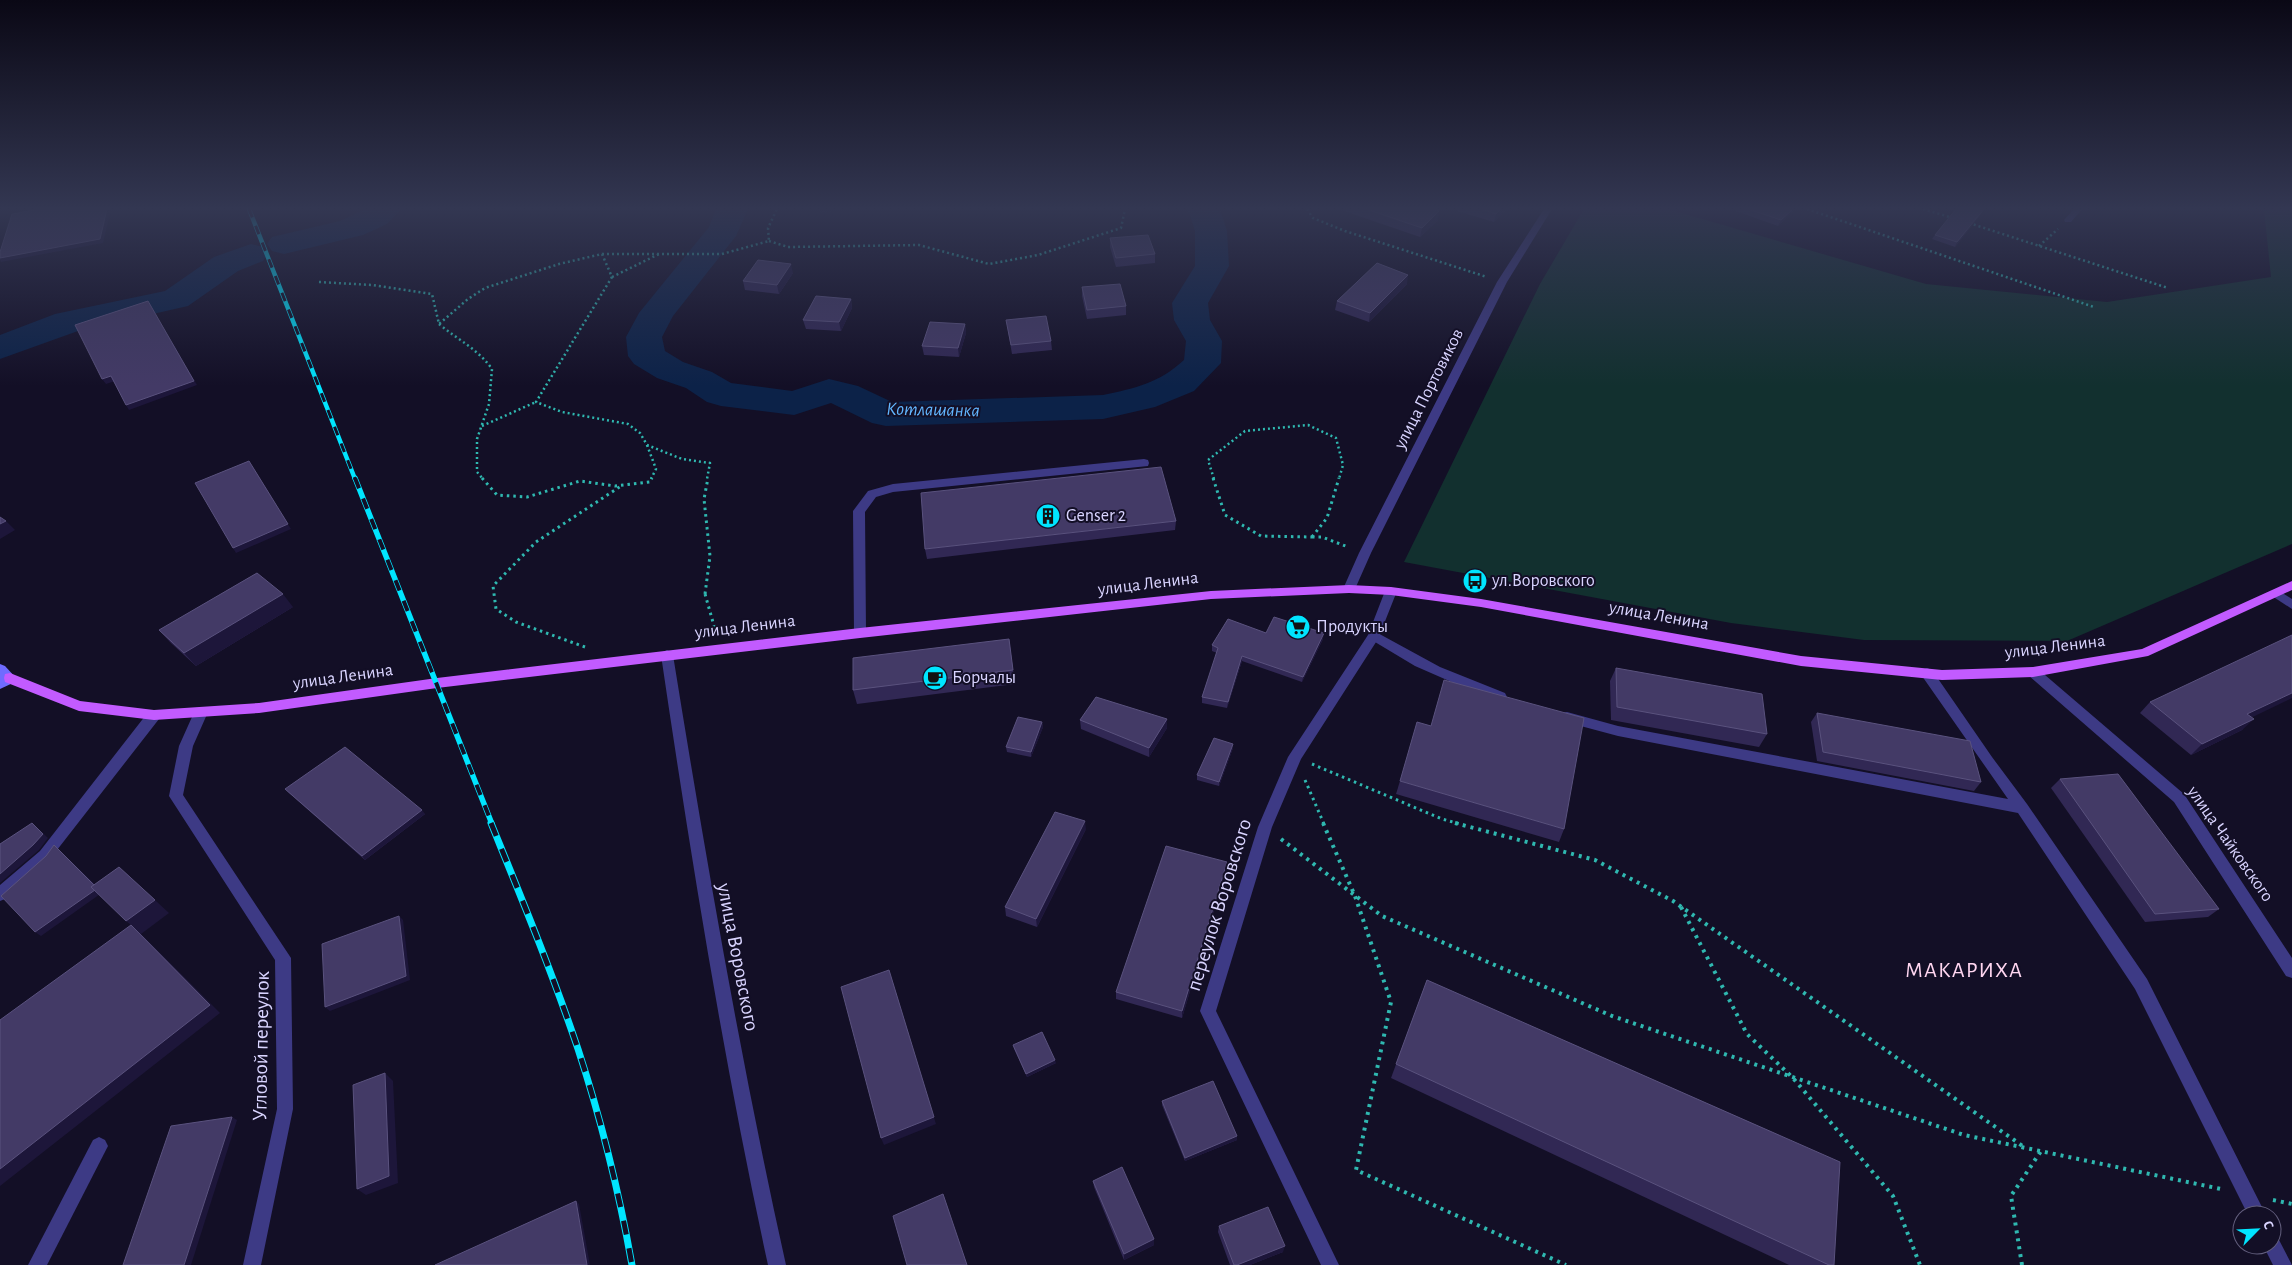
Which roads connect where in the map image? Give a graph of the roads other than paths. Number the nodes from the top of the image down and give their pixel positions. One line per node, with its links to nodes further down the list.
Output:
1 (1511, 268): 4 (street, улица Портовиков)
2 (1144, 463): 8 (street)
3 (2292, 586): 6 (main road, улица Ленина)
4 (1349, 589): 5 (main road, улица Ленина); 8 (main road, улица Ленина)
5 (1391, 591): 9 (street, переулок Воровского); 12 (main road, улица Ленина)
6 (2276, 593): 7 (street); 11 (main road, улица Ленина)
7 (2292, 605)
8 (860, 633): 10 (main road, улица Ленина)
9 (1374, 636): 14 (street); 26 (street, переулок Воровского)
10 (667, 655): 15 (main road, улица Ленина); 25 (street, улица Воровского)
11 (2032, 672): 12 (main road, улица Ленина); 20 (street, улица Чайковского)
12 (1927, 673): 18 (street)
13 (3, 677): 17 (main road, улица Ленина)
14 (1510, 701)
15 (201, 712): 17 (main road, улица Ленина); 24 (street, Угловой переулок)
16 (1555, 714): 18 (street)
17 (154, 715): 19 (street)
18 (2022, 808): 22 (street)
19 (0, 894)
20 (2292, 971)
21 (99, 1146): 23 (street)
22 (2252, 1205)
23 (37, 1265)
24 (252, 1265)
25 (777, 1265)
26 (1330, 1265)

